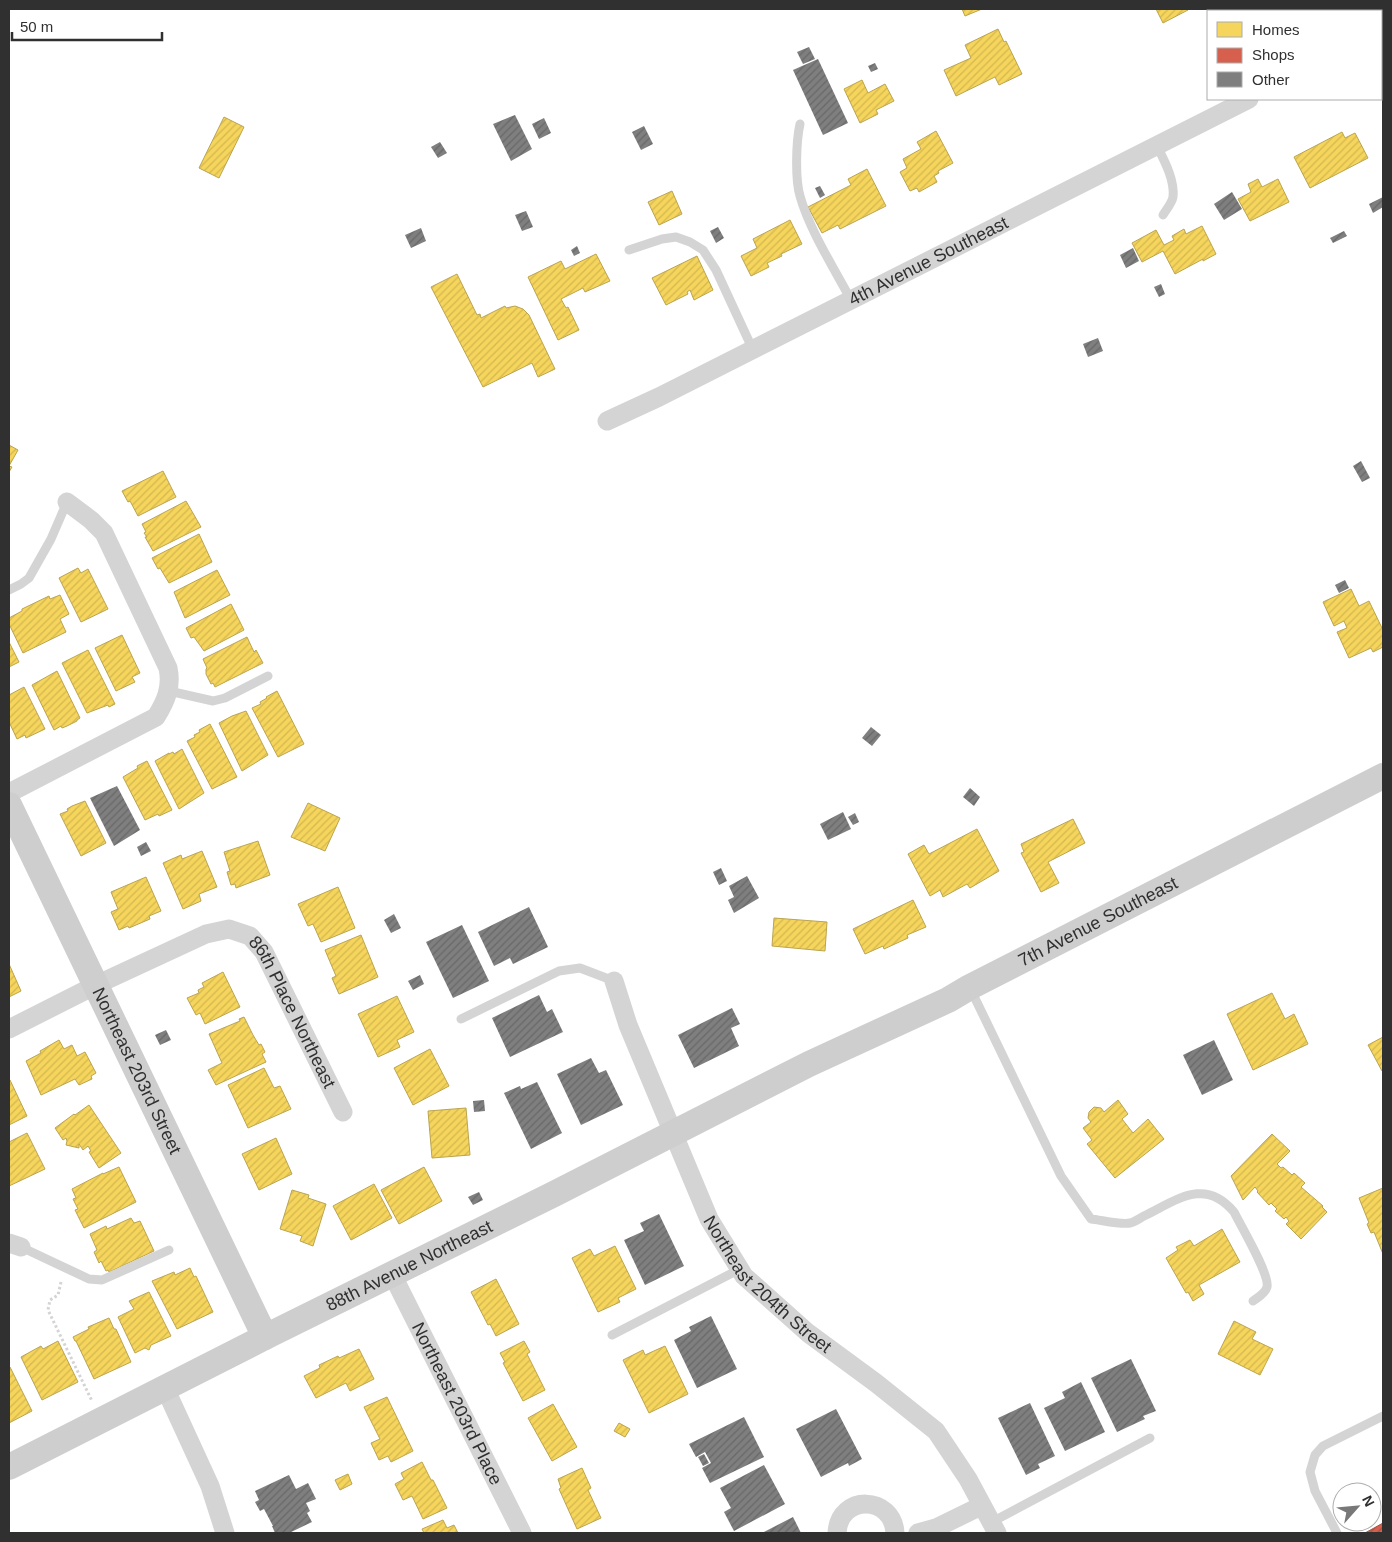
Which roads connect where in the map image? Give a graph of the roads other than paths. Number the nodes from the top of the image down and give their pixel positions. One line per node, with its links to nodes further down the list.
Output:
1 (1247, 100): 3 (street, 4th Avenue Southeast)
2 (800, 124): 6 (lane)
3 (1157, 146): 4 (lane); 6 (street, 4th Avenue Southeast)
4 (1163, 215)
5 (629, 250): 7 (lane)
6 (851, 300): 7 (street, 4th Avenue Southeast)
7 (753, 350): 8 (street, 4th Avenue Southeast)
8 (607, 421)
9 (67, 502): 10 (lane); 12 (street)
10 (9, 590)
11 (268, 676): 12 (lane)
12 (169, 692): 14 (street)
13 (1383, 776): 18 (street, 7th Avenue Southeast)
14 (9, 793)
15 (9, 805): 17 (street, Northeast 203rd Street)
16 (614, 981): 19 (lane); 23 (street, Northeast 204th Street)
17 (96, 985): 20 (street, 86th Place Northeast); 22 (street, 86th Place Northeast); 30 (street, Northeast 203rd Street)
18 (970, 987): 21 (street, 7th Avenue Southeast); 28 (lane)
19 (461, 1019)
20 (9, 1029)
21 (809, 1064): 23 (street, 88th Avenue Northeast)
22 (343, 1112)
23 (673, 1133): 26 (street, Northeast 204th Street); 27 (street, 88th Avenue Northeast)
24 (15, 1245): 25 (lane)
25 (169, 1250)
26 (740, 1269): 29 (lane); 35 (street, Northeast 204th Street)
27 (392, 1274): 30 (street, 88th Avenue Northeast); 37 (street, Northeast 203rd Place)
28 (1253, 1301)
29 (612, 1335)
30 (265, 1337): 31 (street, 88th Avenue Northeast)
31 (165, 1388): 34 (street, 88th Avenue Northeast); 36 (street)
32 (1383, 1416): 41 (lane)
33 (1150, 1438): 35 (lane)
34 (9, 1468)
35 (989, 1521): 40 (street)
36 (225, 1533)
37 (522, 1533)
38 (837, 1533): 39 (street)
39 (895, 1533)
40 (918, 1533)
41 (1337, 1533)

